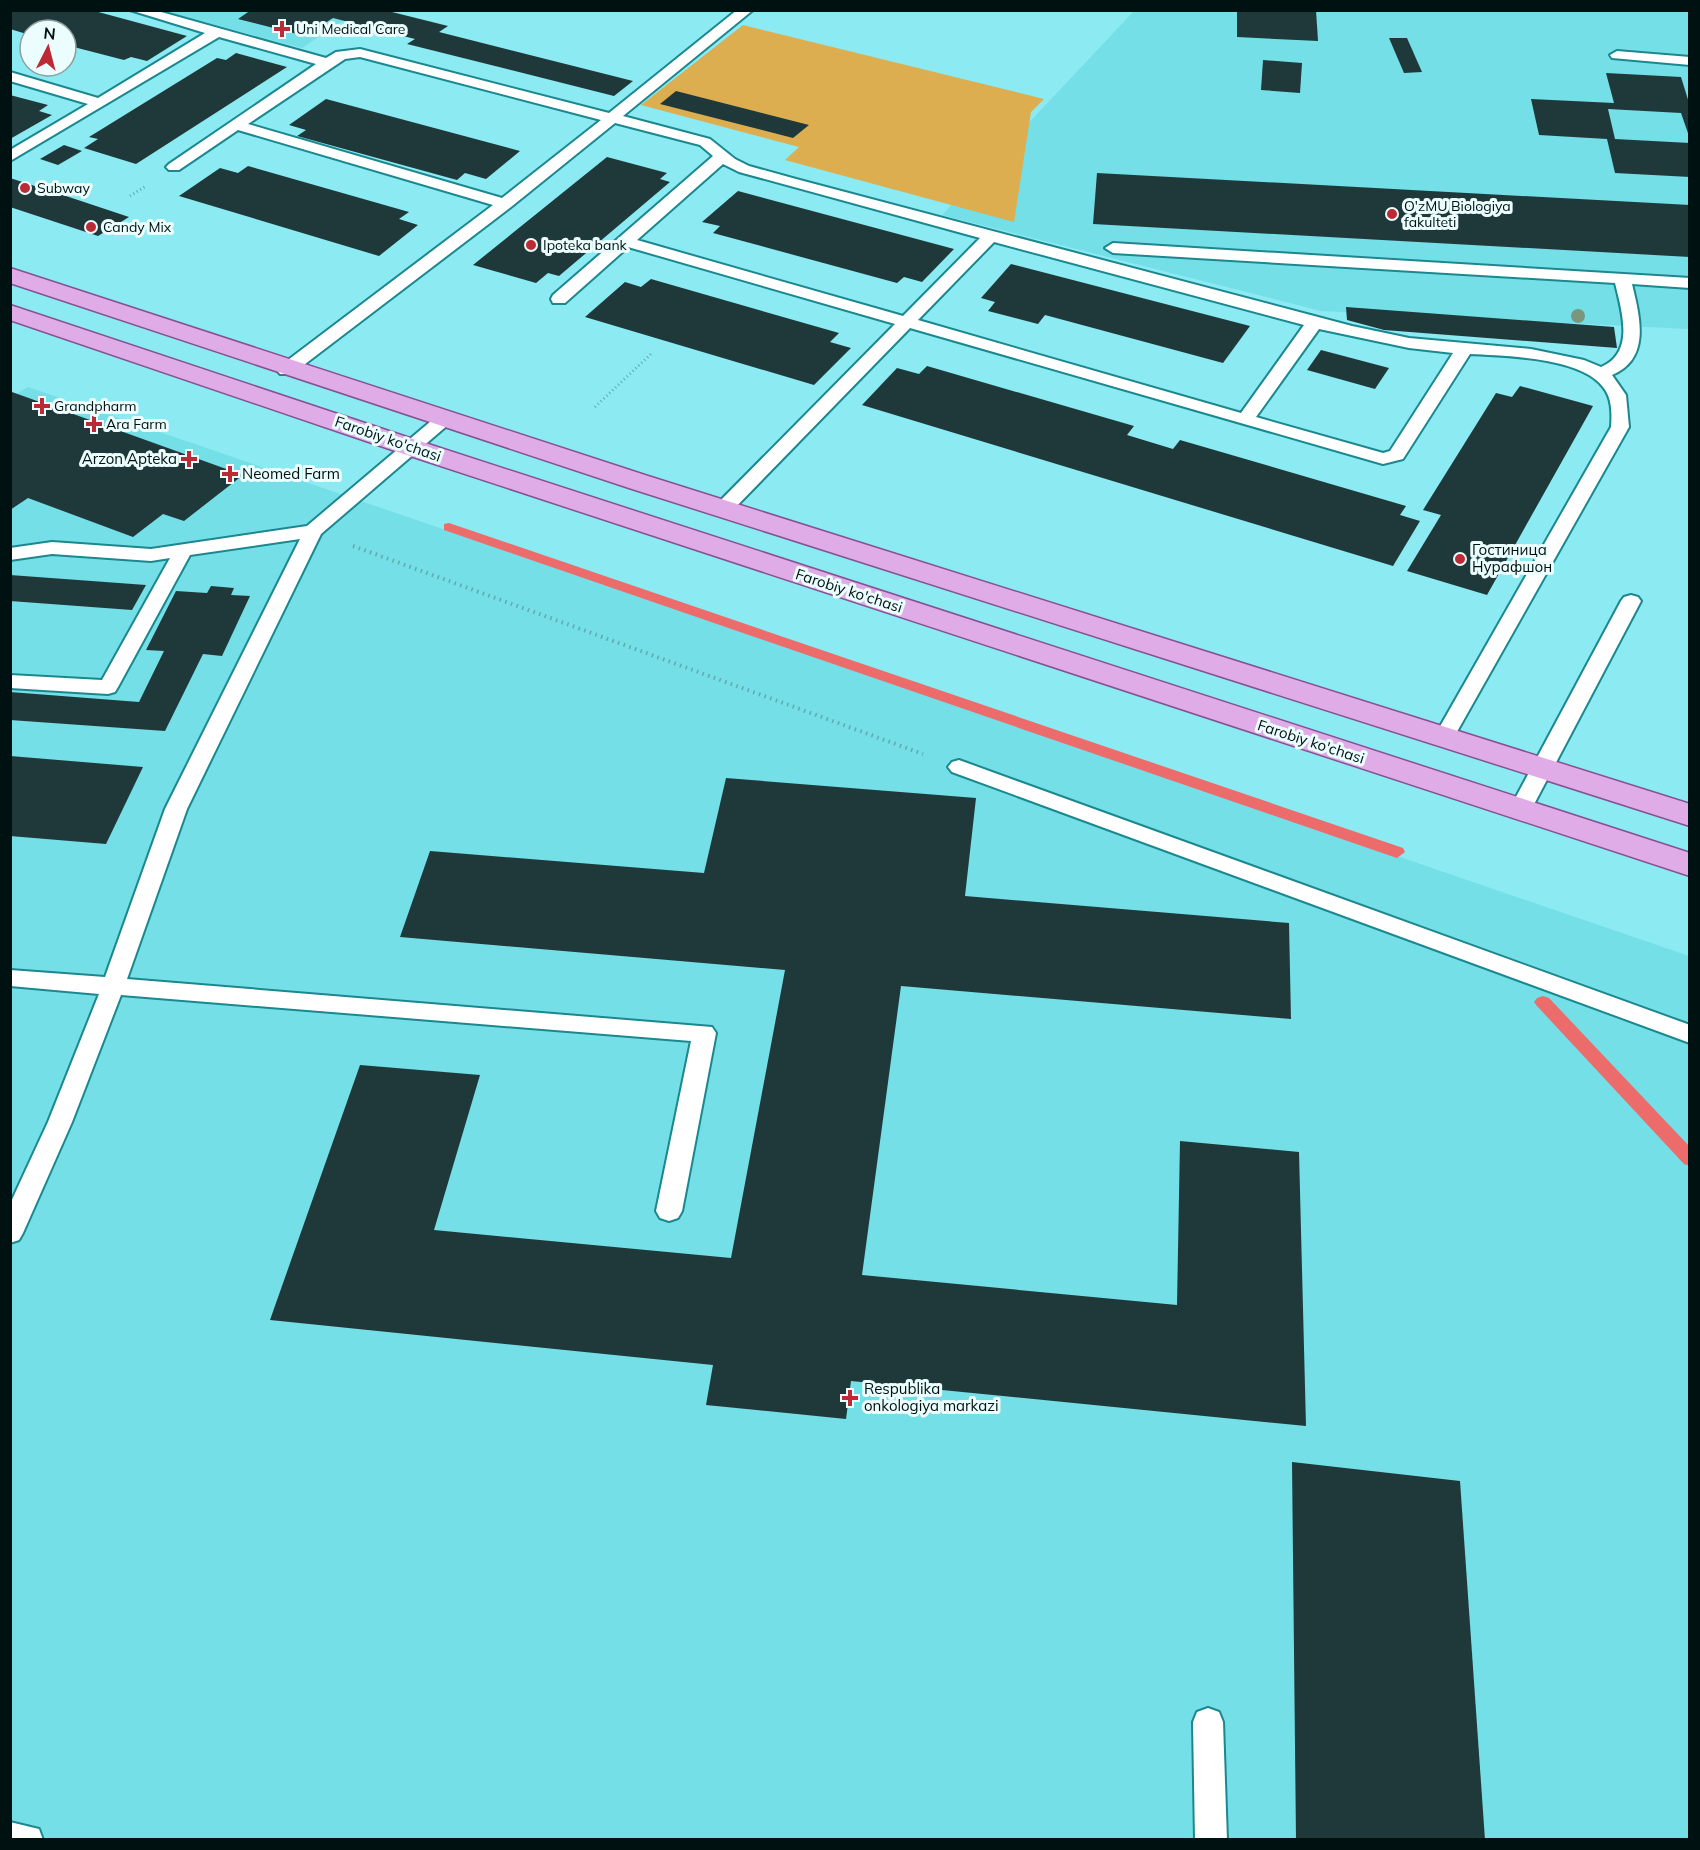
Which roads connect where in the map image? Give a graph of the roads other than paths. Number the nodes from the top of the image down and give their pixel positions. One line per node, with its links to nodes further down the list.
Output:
1 (137, 10): 3 (lane)
2 (746, 10): 9 (lane)
3 (216, 33): 6 (lane); 8 (lane)
4 (1617, 55): 5 (lane)
5 (1689, 61)
6 (328, 63): 9 (lane); 10 (lane)
7 (10, 76): 8 (lane)
8 (100, 103): 12 (lane)
9 (615, 118): 11 (lane); 14 (lane)
10 (236, 125): 13 (lane); 14 (lane)
11 (723, 156): 15 (lane); 16 (lane)
12 (10, 157)
13 (174, 167)
14 (505, 204): 26 (lane)
15 (991, 236): 23 (lane); 24 (lane)
16 (627, 242): 21 (lane); 23 (lane)
17 (1113, 248): 19 (lane)
18 (10, 275): 26 (main road)
19 (1622, 279): 20 (lane); 27 (lane)
20 (1689, 283)
21 (559, 299)
22 (10, 312): 30 (main road, Farobiy ko'chasi)
23 (904, 321): 29 (lane); 31 (lane)
24 (1315, 322): 25 (lane); 29 (lane)
25 (1463, 351): 27 (lane); 29 (lane)
26 (285, 369): 28 (main road)
27 (1600, 374): 37 (lane)
28 (443, 420): 30 (lane); 31 (main road)
29 (1245, 420)
30 (410, 447): 32 (lane); 40 (main road, Farobiy ko'chasi)
31 (722, 510): 37 (main road)
32 (313, 531): 33 (lane); 44 (lane)
33 (182, 553): 34 (lane); 36 (lane)
34 (10, 554)
35 (1631, 601): 39 (lane)
36 (10, 681)
37 (1444, 737): 39 (main road)
38 (959, 767): 45 (lane)
39 (1543, 767): 40 (lane); 41 (main road)
40 (1520, 810): 42 (main road, Farobiy ko'chasi)
41 (1689, 815)
42 (1689, 866)
43 (10, 978): 44 (lane)
44 (113, 987): 46 (lane); 47 (lane)
45 (1689, 1034)
46 (669, 1211)
47 (10, 1233)
48 (1208, 1722): 51 (lane)
49 (10, 1838): 50 (lane)
50 (28, 1839)
51 (1211, 1839)

